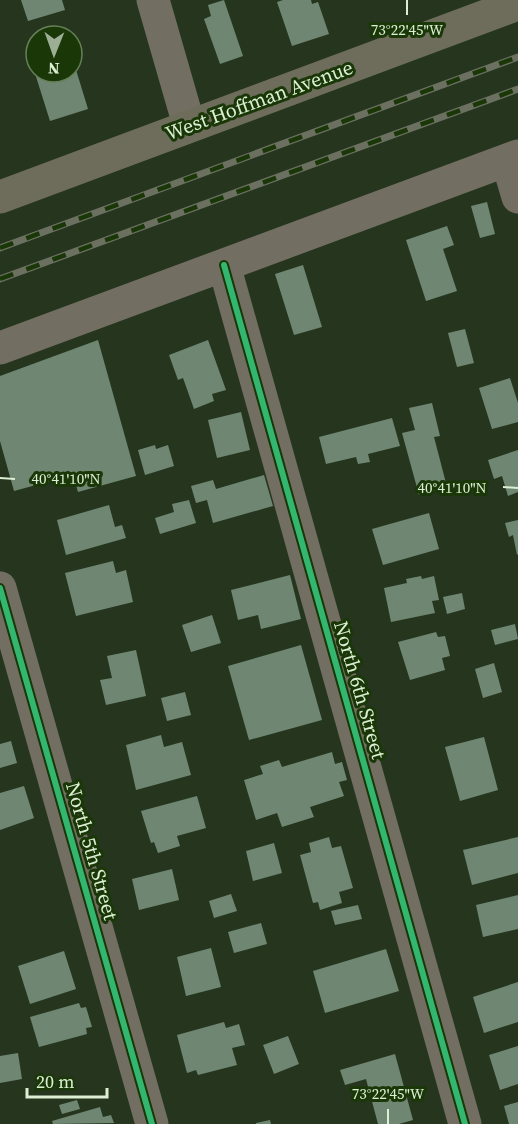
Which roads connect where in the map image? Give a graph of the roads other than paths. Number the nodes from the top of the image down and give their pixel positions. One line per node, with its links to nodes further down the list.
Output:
1 (153, 0): 4 (street)
2 (518, 4): 3 (main road, West Hoffman Avenue)
3 (474, 10): 4 (main road, West Hoffman Avenue)
4 (189, 125): 6 (main road, West Hoffman Avenue)
5 (513, 158): 7 (street); 8 (street)
6 (0, 197)
7 (518, 197)
8 (224, 265): 9 (street); 12 (street, North 6th Street)
9 (0, 348)
10 (0, 588): 11 (street, North 5th Street)
11 (152, 1124)
12 (465, 1124)

